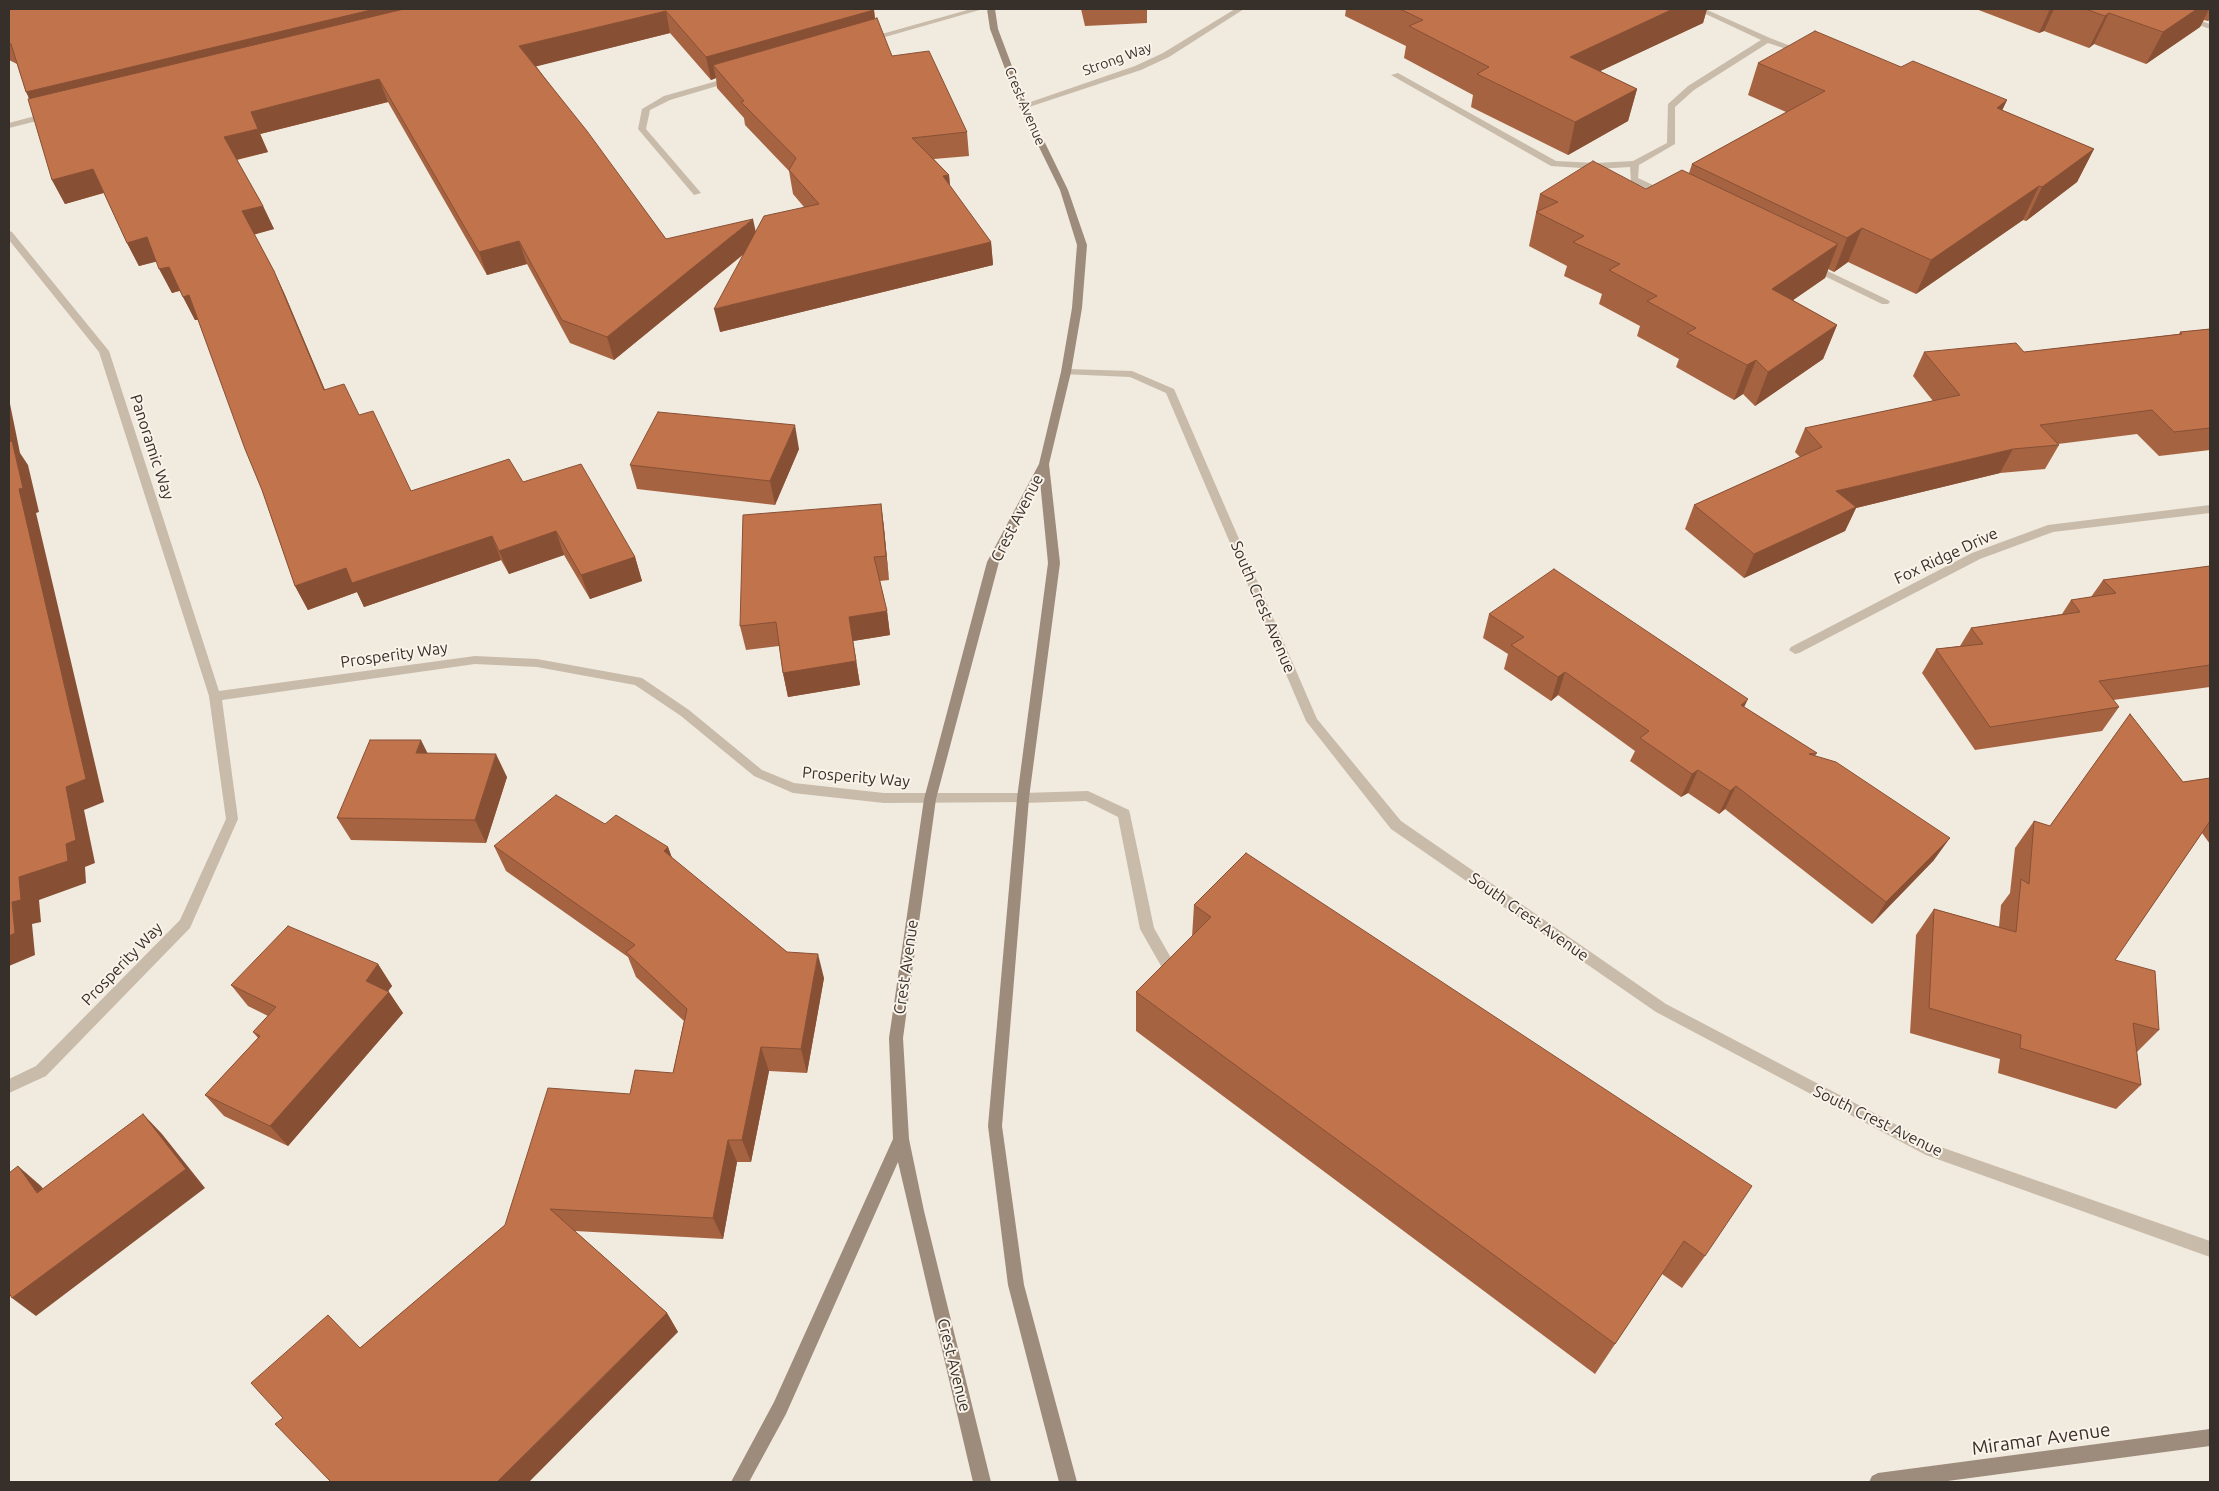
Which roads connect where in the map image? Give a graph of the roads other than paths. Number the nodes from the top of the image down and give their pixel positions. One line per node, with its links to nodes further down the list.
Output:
1 (979, 9): 8 (street)
2 (991, 9): 12 (street, Crest Avenue)
3 (1240, 9): 12 (street, Strong Way)
4 (1699, 9): 7 (street)
5 (2158, 9): 6 (street)
6 (2210, 28)
7 (1767, 40): 9 (street); 15 (street)
8 (854, 43)
9 (1813, 56)
10 (1395, 75): 15 (street)
11 (742, 76): 16 (street)
12 (1023, 106): 21 (street, Crest Avenue)
13 (57, 114): 14 (street)
14 (9, 126)
15 (1635, 164): 17 (street)
16 (697, 193)
17 (1670, 196)
18 (9, 234): 25 (street, Panoramic Way)
19 (1804, 262): 20 (street)
20 (1885, 302)
21 (1066, 372): 22 (street, Crest Avenue); 31 (street, South Crest Avenue)
22 (1044, 464): 26 (street, Crest Avenue); 27 (street, Crest Avenue)
23 (2210, 509): 24 (street, Fox Ridge Drive)
24 (1795, 650)
25 (215, 696): 27 (street, Prosperity Way); 29 (street, Prosperity Way)
26 (1023, 798): 27 (street, Prosperity Way); 28 (street, Prosperity Way); 35 (street, Crest Avenue)
27 (930, 799): 30 (street, Crest Avenue)
28 (1176, 978)
29 (9, 1086)
30 (901, 1139): 33 (street); 34 (street, Crest Avenue)
31 (2210, 1249)
32 (2210, 1437): 36 (street, Miramar Avenue)
33 (740, 1482)
34 (982, 1482)
35 (1068, 1482)
36 (1878, 1482)

